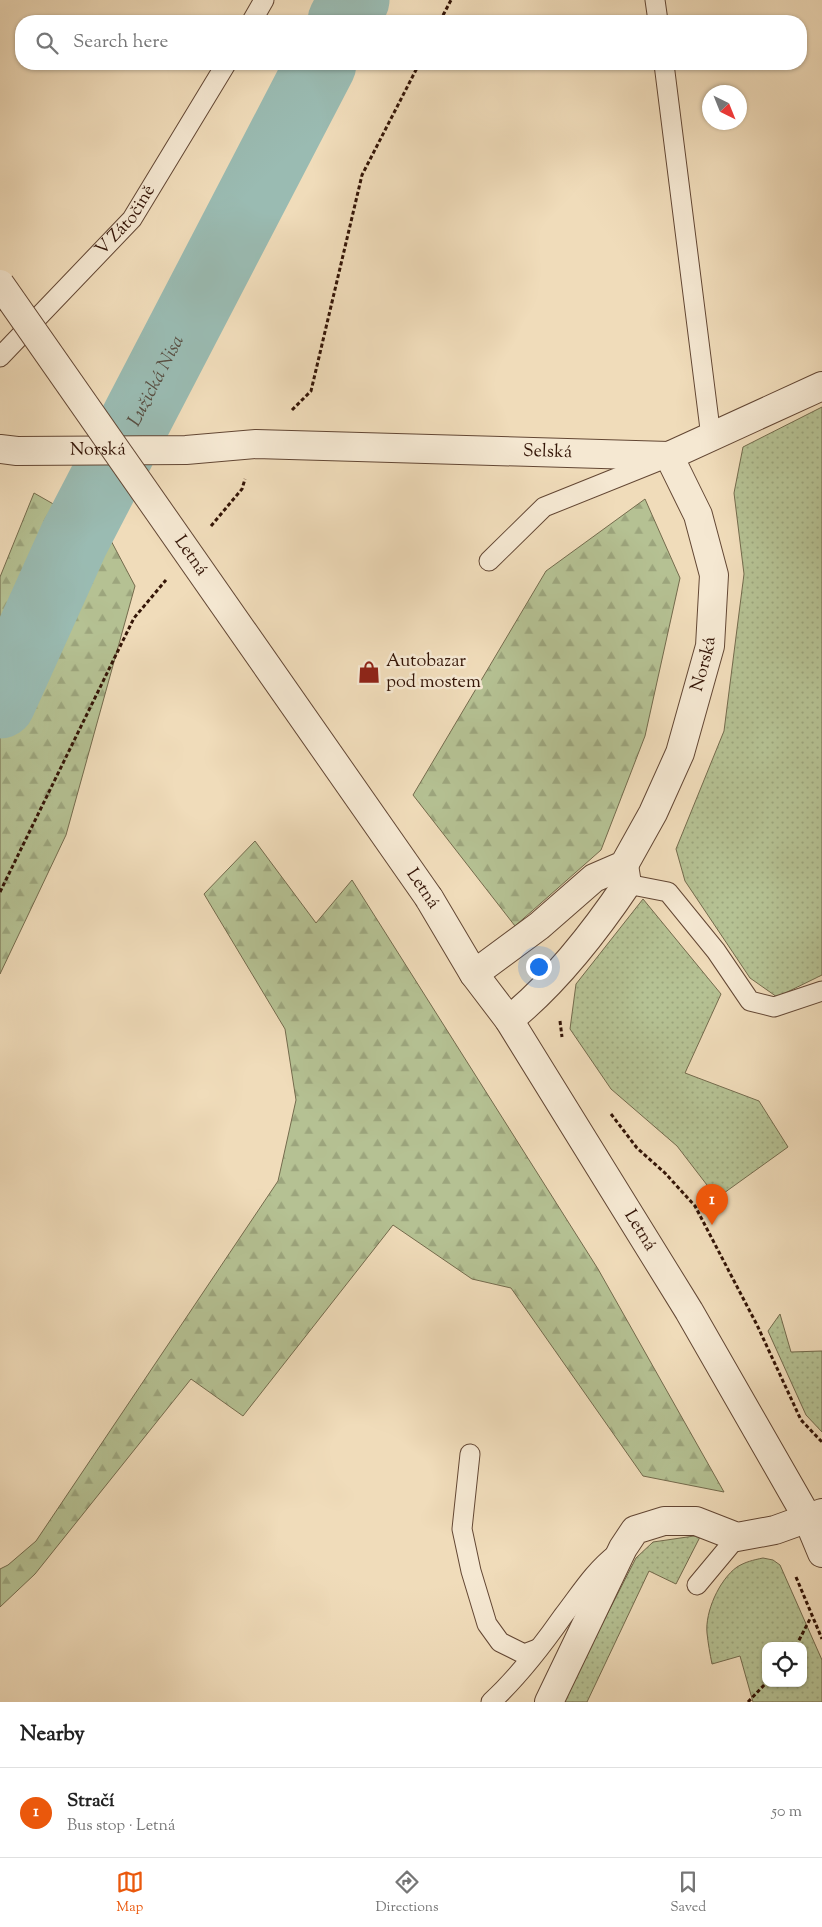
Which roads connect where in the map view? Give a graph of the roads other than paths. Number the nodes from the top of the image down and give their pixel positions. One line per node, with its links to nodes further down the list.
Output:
1 (264, 0): 3 (lane)
2 (656, 0): 4 (lane)
3 (255, 15)
4 (657, 15)
5 (222, 70): 8 (lane, V Zátočině)
6 (665, 70): 10 (lane)
7 (0, 284): 16 (street, Letná, bridge)
8 (0, 357)
9 (822, 386): 10 (street, Selská)
10 (711, 437): 13 (street, Selská)
11 (256, 444): 12 (street, Norská); 13 (street, Selská)
12 (9, 450)
13 (669, 456): 14 (lane); 15 (street, Norská)
14 (489, 561)
15 (626, 875): 16 (street); 17 (lane); 18 (street, Norská)
16 (474, 974): 18 (street, Letná)
17 (822, 991)
18 (509, 1020): 20 (street, Letná)
19 (470, 1454): 25 (lane)
20 (814, 1515): 21 (street); 23 (street, Letná)
21 (737, 1537): 22 (street); 24 (lane)
22 (623, 1548): 25 (lane); 27 (street)
23 (822, 1553)
24 (698, 1585)
25 (537, 1649): 26 (lane)
26 (491, 1702)
27 (549, 1702)

